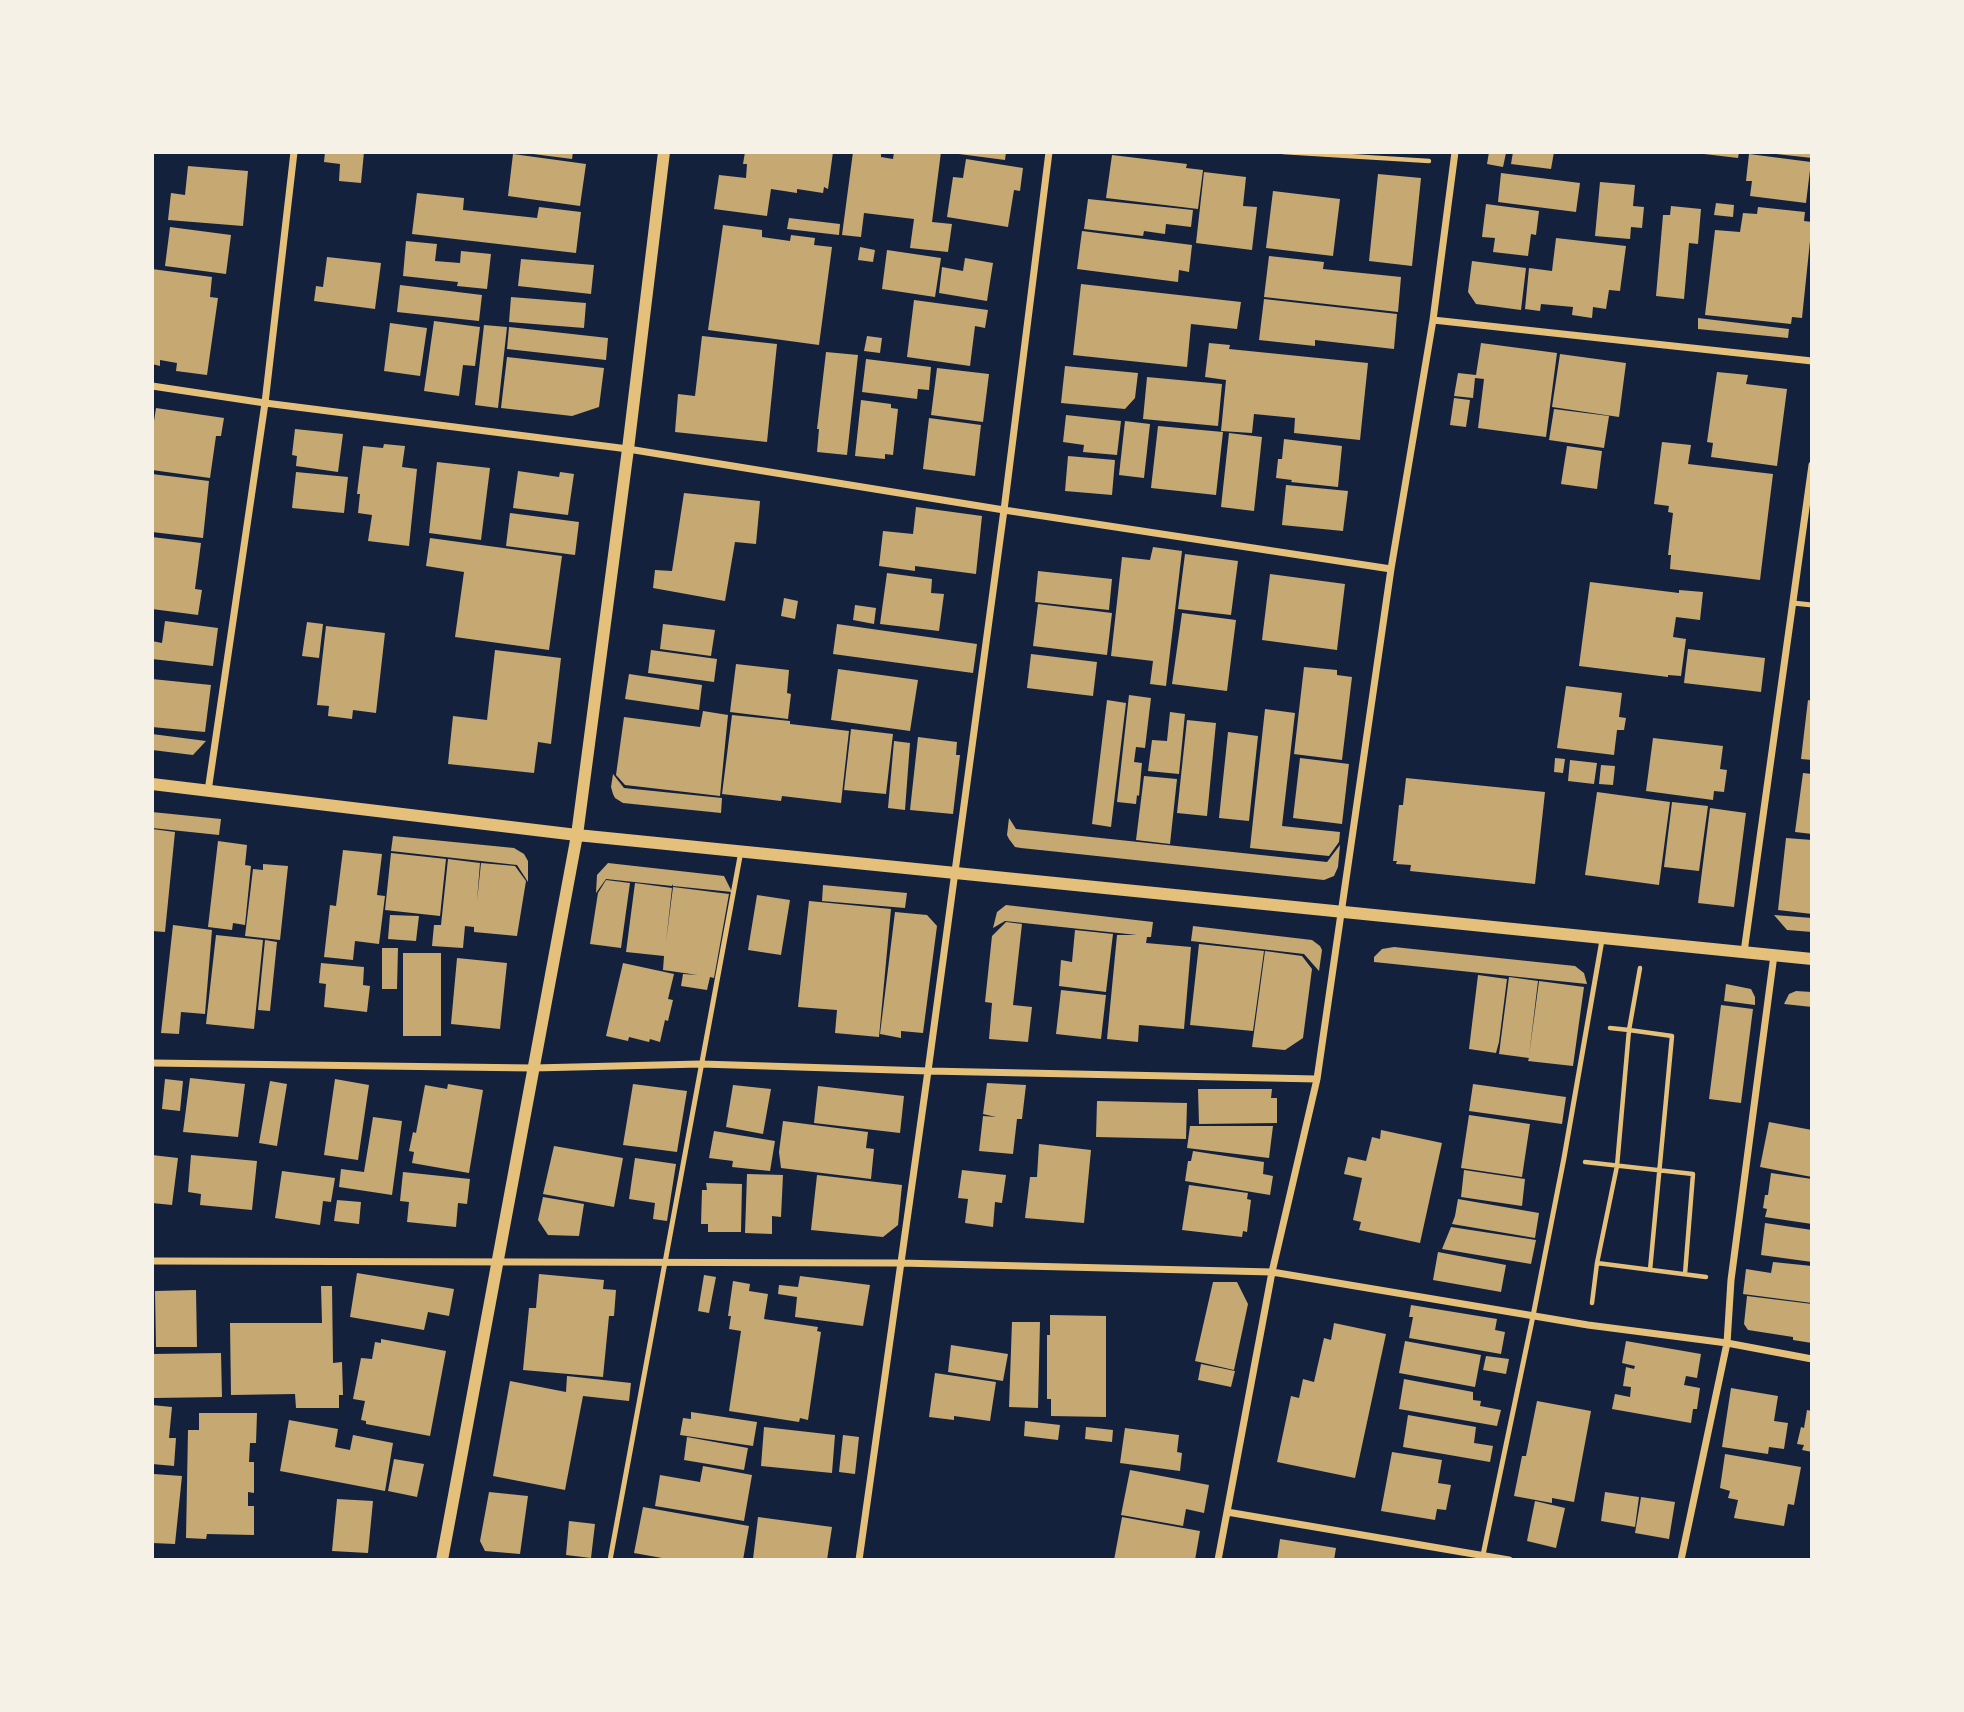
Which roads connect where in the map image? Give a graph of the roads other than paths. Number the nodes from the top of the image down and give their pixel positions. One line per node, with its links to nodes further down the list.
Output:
1 (294, 152): 8 (street)
2 (664, 152): 9 (street)
3 (1048, 152): 11 (street)
4 (1455, 152): 5 (street)
5 (1433, 320): 6 (street); 12 (street)
6 (1812, 361)
7 (152, 386): 8 (street)
8 (265, 403): 9 (street); 16 (street)
9 (628, 449): 11 (street); 17 (street)
10 (1812, 466): 13 (street)
11 (1004, 510): 12 (street); 19 (street)
12 (1391, 569): 20 (street)
13 (1793, 603): 14 (lane); 22 (street)
14 (1812, 605)
15 (152, 784): 16 (street)
16 (208, 791): 17 (street)
17 (577, 835): 18 (street); 27 (street)
18 (741, 851): 19 (street); 26 (lane)
19 (955, 873): 20 (street); 28 (street)
20 (1340, 912): 21 (street); 29 (street)
21 (1603, 938): 22 (street); 35 (lane)
22 (1744, 952): 23 (street)
23 (1774, 956): 24 (street); 36 (street)
24 (1812, 959)
25 (152, 1063): 27 (street)
26 (701, 1064): 27 (street); 28 (street); 31 (lane)
27 (533, 1068): 32 (street)
28 (928, 1071): 29 (street); 33 (street)
29 (1317, 1079): 34 (street)
30 (152, 1261): 32 (street)
31 (665, 1261): 32 (street); 33 (street); 41 (lane)
32 (497, 1263): 40 (street)
33 (901, 1263): 34 (street); 42 (street)
34 (1272, 1272): 35 (street); 38 (street)
35 (1533, 1316): 36 (street); 39 (lane)
36 (1727, 1343): 37 (street); 45 (street)
37 (1812, 1359)
38 (1227, 1512): 39 (street); 43 (street)
39 (1483, 1555): 44 (street)
40 (442, 1560)
41 (610, 1560)
42 (859, 1560)
43 (1218, 1560)
44 (1508, 1560)
45 (1681, 1560)

